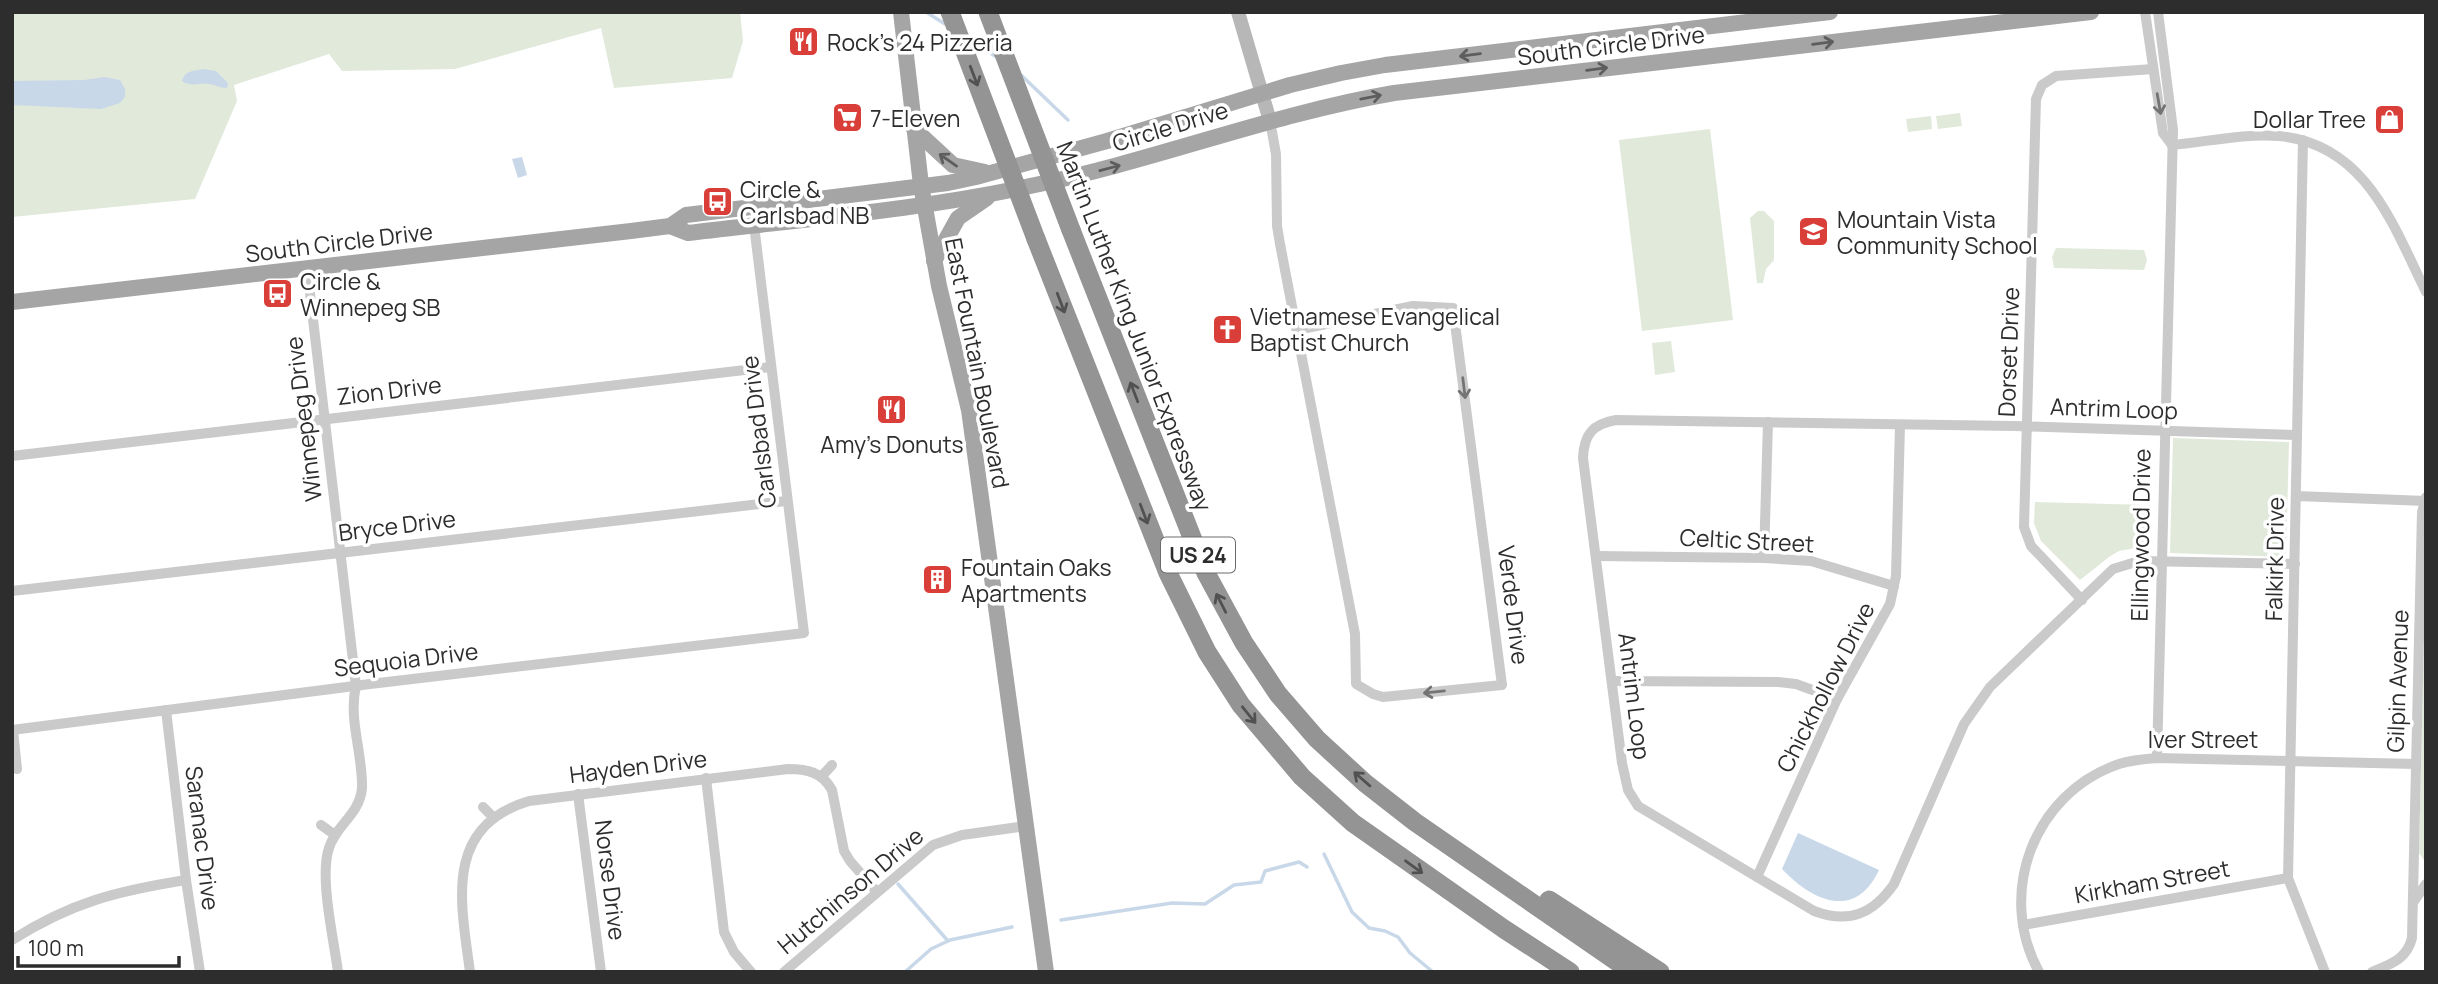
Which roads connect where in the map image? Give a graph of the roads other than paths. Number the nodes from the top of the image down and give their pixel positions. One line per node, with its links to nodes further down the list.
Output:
1 (950, 12): 76 (highway, US 24, one-way to 76, bridge)
2 (988, 12): 63 (highway, Martin Luther King Junior Expressway / US 24, one-way to 2, bridge)
3 (1238, 12): 11 (street, Verde Drive)
4 (1830, 12): 10 (main road, South Circle Drive, one-way to 10)
5 (2091, 12): 12 (main road, South Circle Drive, one-way to 5)
6 (2146, 12): 9 (street, Ellingwood Drive)
7 (2158, 12): 16 (street, Ellingwood Drive)
8 (901, 16): 14 (main road, East Fountain Boulevard)
9 (2153, 69): 16 (street, Ellingwood Drive, one-way to 16); 32 (street, Dorset Drive)
10 (1290, 85): 11 (main road, Circle Drive)
11 (1262, 94): 13 (street, Verde Drive); 17 (main road, Circle Drive)
12 (1305, 112): 13 (main road, Circle Drive)
13 (1270, 121): 19 (main road, Circle Drive, one-way to 13); 27 (street, Verde Drive)
14 (914, 129): 17 (main road, one-way to 14); 18 (main road, East Fountain Boulevard)
15 (2303, 140): 16 (street); 25 (street); 34 (street, Falkirk Drive)
16 (2172, 145): 33 (street, Ellingwood Drive)
17 (991, 173): 18 (main road, Circle Drive)
18 (921, 186): 20 (main road, East Fountain Boulevard); 22 (main road, South Circle Drive)
19 (995, 193): 20 (main road, Circle Drive); 23 (main road)
20 (925, 205): 21 (main road, South Circle Drive); 23 (main road, East Fountain Boulevard)
21 (754, 225): 22 (main road, South Circle Drive); 28 (street, Carlsbad Drive)
22 (670, 226): 24 (main road, South Circle Drive)
23 (934, 261): 65 (main road, East Fountain Boulevard)
24 (307, 268): 26 (main road, South Circle Drive); 29 (street, Winnepeg Drive)
25 (2426, 292)
26 (12, 302)
27 (1297, 330): 27 (street, Verde Drive, one-way to 27)
28 (771, 367): 29 (street, Zion Drive); 37 (street, Carlsbad Drive)
29 (323, 419): 35 (street, Zion Drive); 39 (street, Winnepeg Drive)
30 (1768, 422): 31 (street, Antrim Loop); 40 (street, Antrim Loop); 41 (street)
31 (1900, 425): 32 (street, Antrim Loop); 44 (street, Chickhollow Drive)
32 (2027, 427): 33 (street, Antrim Loop); 46 (street, Dorset Drive)
33 (2164, 431): 34 (street, Antrim Loop); 42 (street, Ellingwood Drive)
34 (2297, 435): 36 (street, Falkirk Drive)
35 (12, 456)
36 (2296, 496): 38 (street); 43 (street, Falkirk Drive)
37 (786, 500): 39 (street, Bryce Drive); 47 (street, Carlsbad Drive)
38 (2425, 500): 55 (street, Gilpin Avenue)
39 (340, 552): 45 (street, Bryce Drive); 49 (street, Winnepeg Drive)
40 (1596, 556): 41 (street, Celtic Street); 48 (street, Antrim Loop)
41 (1764, 558): 44 (street, Celtic Street)
42 (2161, 562): 43 (street, Antrim Loop); 46 (street, Antrim Loop); 53 (street, Ellingwood Drive)
43 (2295, 564): 54 (street, Falkirk Drive)
44 (1894, 586): 50 (street, Chickhollow Drive)
45 (12, 591)
46 (2082, 600): 69 (street, Antrim Loop)
47 (804, 633): 49 (street, Sequoia Drive)
48 (1612, 681): 50 (street); 69 (street, Antrim Loop)
49 (356, 686): 51 (street, Sequoia Drive); 66 (street, Winnepeg Drive)
50 (1837, 699): 69 (street, Chickhollow Drive)
51 (166, 710): 52 (street, Sequoia Drive); 71 (street, Saranac Drive)
52 (13, 730): 57 (street)
53 (2157, 758): 54 (street, Iver Street); 75 (street, Iver Street)
54 (2291, 760): 55 (street, Iver Street); 70 (street, Falkirk Drive)
55 (2416, 764): 67 (street, Gilpin Avenue)
56 (832, 765): 58 (street)
57 (18, 769)
58 (821, 777): 59 (street, Hayden Drive); 73 (street)
59 (706, 778): 60 (street, Hayden Drive); 82 (street)
60 (578, 794): 62 (street, Hayden Drive); 81 (street, Norse Drive)
61 (483, 807): 62 (street)
62 (494, 818): 80 (street, Hayden Drive)
63 (1415, 822): 87 (highway, Martin Luther King Junior Expressway / US 24); 88 (highway)
64 (321, 825): 66 (street)
65 (1026, 826): 73 (street, Hutchinson Drive); 84 (main road, East Fountain Boulevard)
66 (335, 835): 79 (street, Winnepeg Drive)
67 (2414, 867): 68 (street); 74 (street, Gilpin Avenue)
68 (2426, 873)
69 (1757, 877)
70 (2288, 878): 75 (street, Kirkham Street); 90 (street, Falkirk Drive)
71 (186, 880): 77 (street); 78 (street, Saranac Drive)
72 (2426, 884): 74 (street)
73 (877, 892): 83 (street, Hutchinson Drive)
74 (2414, 901): 91 (street, Gilpin Avenue)
75 (2023, 925): 89 (street, Iver Street)
76 (1504, 929): 85 (highway); 86 (highway, US 24)
77 (12, 940)
78 (200, 972)
79 (338, 972)
80 (470, 972)
81 (601, 972)
82 (751, 972)
83 (784, 972)
84 (1046, 972)
85 (1546, 972)
86 (1570, 972)
87 (1632, 972)
88 (1660, 972)
89 (2039, 972)
90 (2325, 972)
91 (2372, 972)

